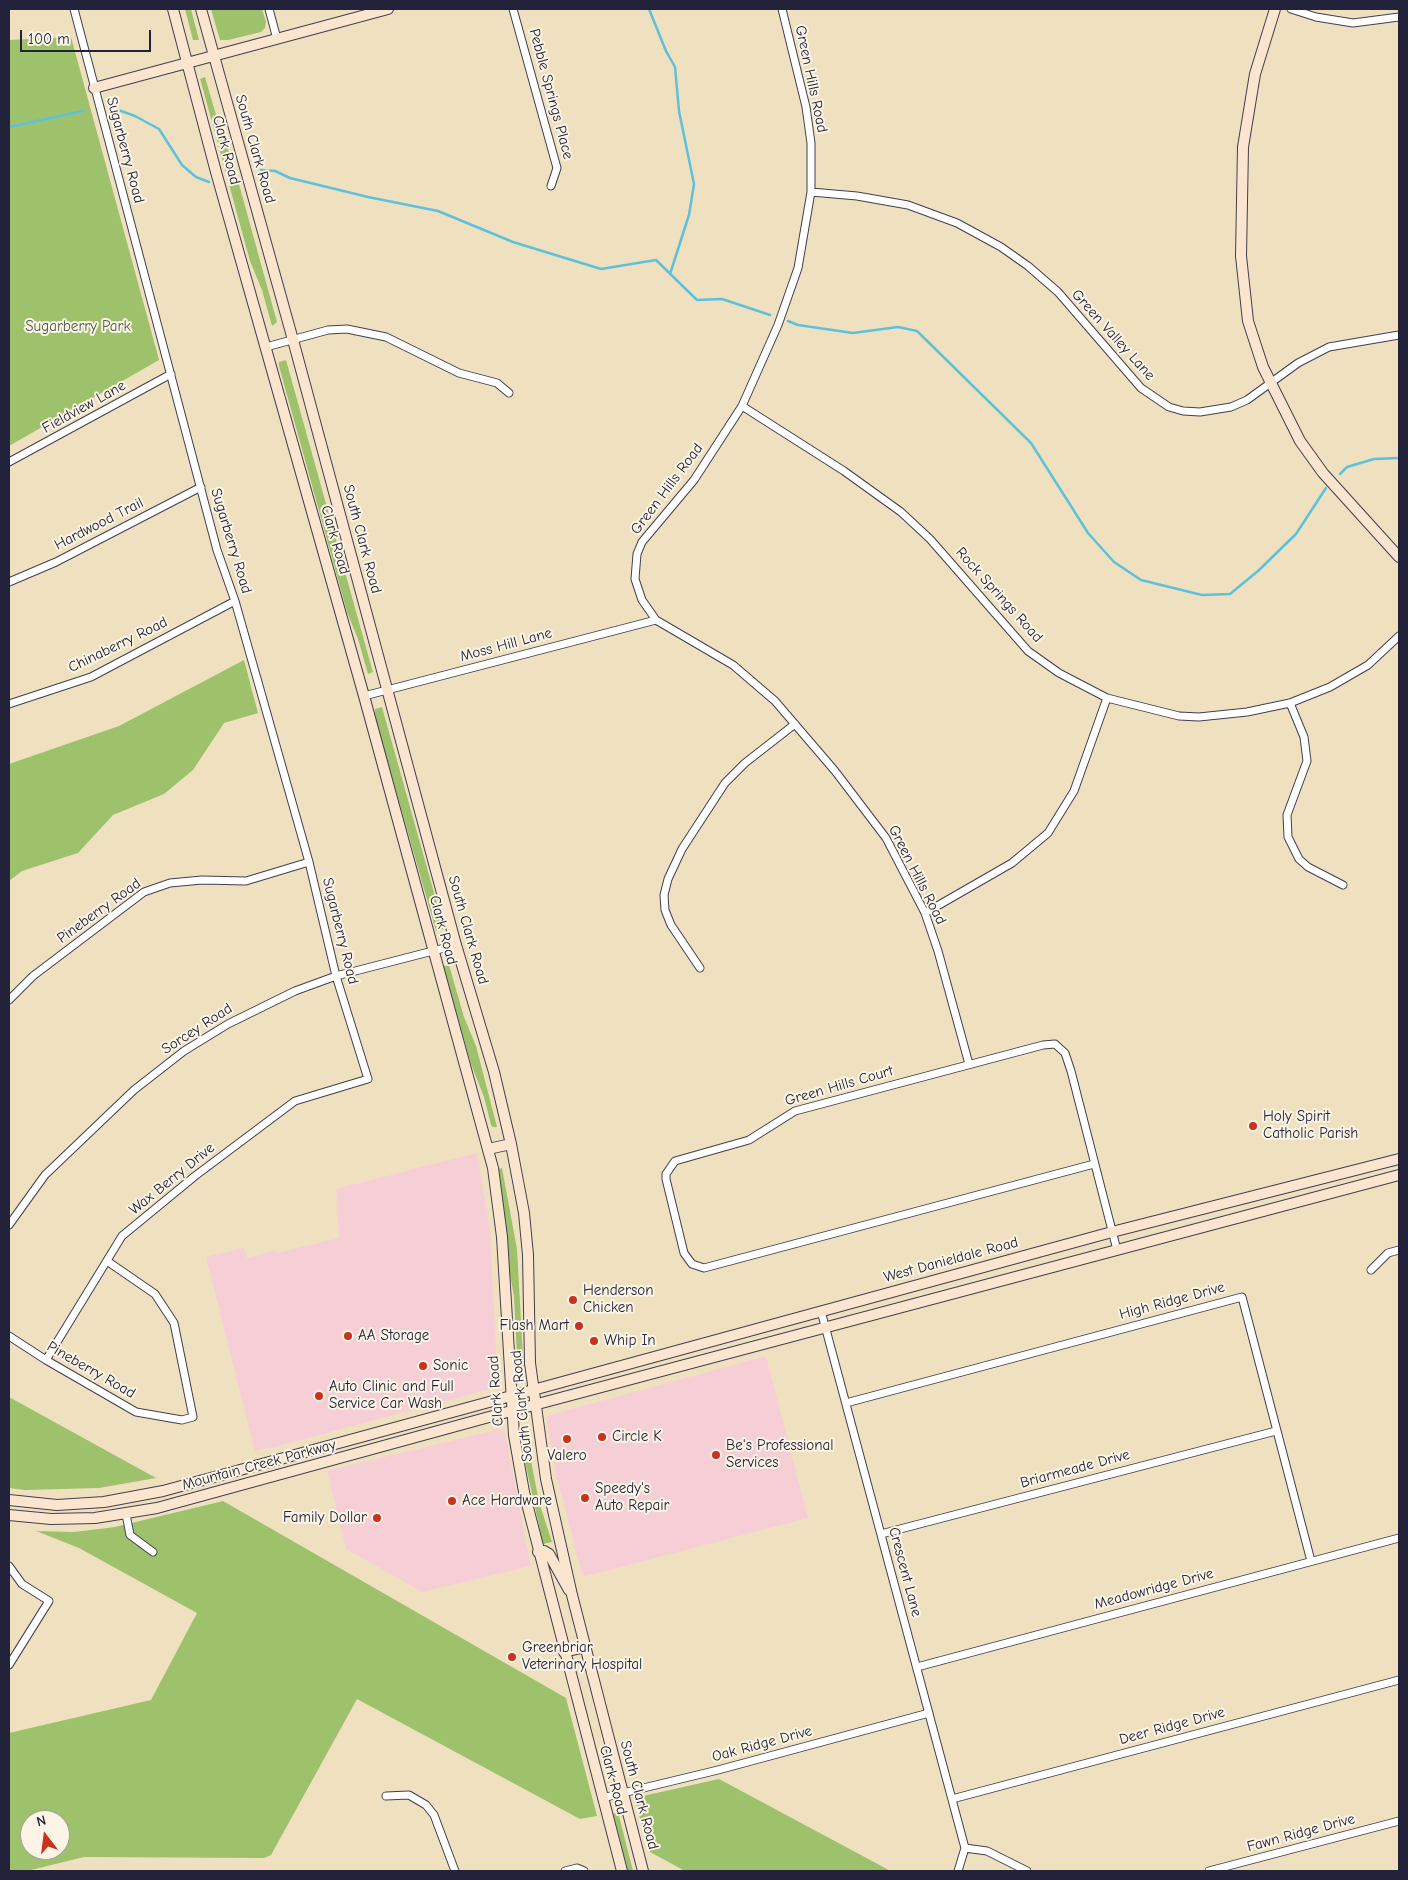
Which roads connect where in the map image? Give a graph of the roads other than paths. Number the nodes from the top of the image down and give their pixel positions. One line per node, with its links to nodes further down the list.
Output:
1 (74, 9): 14 (street, Sugarberry Road)
2 (173, 9): 13 (main road, Clark Road)
3 (201, 9): 12 (main road, South Clark Road)
4 (269, 9): 11 (street)
5 (388, 9): 11 (main road)
6 (513, 9): 15 (street, Pebble Springs Place)
7 (782, 9): 16 (street, Green Hills Road)
8 (1275, 9): 21 (main road)
9 (1291, 9): 10 (street)
10 (1399, 17)
11 (277, 39): 12 (main road)
12 (213, 56): 13 (main road); 18 (main road, South Clark Road)
13 (188, 62): 14 (main road); 19 (main road, Clark Road)
14 (94, 88): 20 (street, Sugarberry Road)
15 (551, 186)
16 (810, 192): 21 (street, Green Valley Lane); 23 (street, Green Hills Road)
17 (1399, 335): 21 (street, Green Valley Lane)
18 (293, 340): 19 (street); 22 (street); 31 (main road, South Clark Road)
19 (266, 347): 32 (main road, Clark Road)
20 (171, 374): 24 (street, Fieldview Lane); 25 (street, Sugarberry Road)
21 (1270, 384): 26 (main road)
22 (509, 392)
23 (742, 406): 29 (street, Green Hills Road); 33 (street, Rock Springs Road)
24 (9, 462)
25 (201, 487): 27 (street, Hardwood Trail); 28 (street, Sugarberry Road)
26 (1399, 557)
27 (9, 582)
28 (235, 601): 35 (street, Chinaberry Road); 37 (street, Sugarberry Road)
29 (656, 620): 31 (street, Moss Hill Lane); 36 (street, Green Hills Road)
30 (1399, 636): 34 (street, Rock Springs Road)
31 (388, 689): 32 (street, Moss Hill Lane); 40 (main road, South Clark Road)
32 (364, 696): 41 (main road, Clark Road)
33 (1107, 698): 34 (street, Rock Springs Road); 39 (street)
34 (1290, 703): 38 (street)
35 (9, 704)
36 (795, 724): 39 (street, Green Hills Road); 42 (street)
37 (309, 862): 43 (street, Sugarberry Road); 44 (street, Pineberry Road)
38 (1343, 884)
39 (925, 913): 45 (street, Green Hills Road)
40 (456, 944): 41 (street, Sorcey Road); 47 (main road, South Clark Road)
41 (433, 951): 43 (street, Sorcey Road); 48 (main road, Clark Road)
42 (700, 968)
43 (336, 976): 46 (street, Sugarberry Road); 55 (street, Sorcey Road)
44 (9, 1000)
45 (969, 1064): 50 (street, Green Hills Court); 50 (street, Green Hills Court)
46 (368, 1079): 60 (street, Wax Berry Drive)
47 (511, 1144): 48 (main road); 70 (main road, South Clark Road)
48 (488, 1149): 71 (main road, Clark Road)
49 (1399, 1159): 52 (main road, West Danieldale Road)
50 (1094, 1164): 57 (street, Green Hills Court)
51 (1399, 1175): 53 (main road)
52 (1311, 1182): 53 (main road); 54 (main road, West Danieldale Road)
53 (1315, 1197): 56 (main road)
54 (1207, 1208): 56 (main road); 57 (main road, West Danieldale Road)
55 (9, 1225)
56 (1211, 1225): 58 (main road)
57 (1112, 1232): 58 (street, Green Hills Court); 62 (main road, West Danieldale Road)
58 (1117, 1250): 64 (main road)
59 (1399, 1250): 61 (street)
60 (107, 1261): 68 (street, Wax Berry Drive); 68 (street, Pineberry Road)
61 (1371, 1270)
62 (821, 1311): 63 (main road, West Danieldale Road); 64 (street, Crescent Lane)
63 (760, 1328): 66 (main road); 67 (main road, West Danieldale Road)
64 (826, 1328): 66 (main road); 72 (street, Crescent Lane)
65 (9, 1336): 68 (street, Pineberry Road)
66 (765, 1345): 69 (main road)
67 (672, 1353): 69 (main road); 70 (main road, West Danieldale Road)
68 (46, 1360)
69 (678, 1368): 73 (main road)
70 (533, 1390): 71 (main road, West Danieldale Road); 73 (main road, South Clark Road)
71 (512, 1395): 74 (main road, Clark Road); 76 (main road, Mountain Creek Parkway)
72 (846, 1403): 75 (street, High Ridge Drive); 81 (street, Crescent Lane)
73 (534, 1406): 74 (main road); 87 (main road, South Clark Road)
74 (513, 1411): 77 (main road, Mountain Creek Parkway); 84 (main road, Clark Road)
75 (1276, 1431): 81 (street, Briarmeade Drive); 85 (street, High Ridge Drive)
76 (285, 1458): 77 (main road); 78 (main road, Mountain Creek Parkway)
77 (289, 1472): 79 (main road, Mountain Creek Parkway)
78 (12, 1500): 80 (street)
79 (126, 1514): 80 (main road, Mountain Creek Parkway); 83 (street)
80 (9, 1515)
81 (881, 1534): 91 (street, Crescent Lane)
82 (1399, 1538): 85 (street, Meadowridge Drive)
83 (153, 1552)
84 (538, 1552): 87 (main road); 89 (main road, Clark Road)
85 (1311, 1561): 91 (street, Meadowridge Drive)
86 (9, 1566): 90 (street)
87 (572, 1595): 88 (main road, South Clark Road)
88 (585, 1647): 89 (main road); 94 (main road, South Clark Road)
89 (564, 1652): 96 (main road, Clark Road)
90 (9, 1665)
91 (917, 1667): 93 (street, Crescent Lane)
92 (1399, 1680): 97 (street, Deer Ridge Drive)
93 (929, 1713): 94 (street, Oak Ridge Drive); 97 (street, Crescent Lane)
94 (623, 1793): 96 (street, Oak Ridge Drive); 104 (main road, South Clark Road)
95 (386, 1796): 100 (street)
96 (602, 1798): 103 (main road, Clark Road)
97 (952, 1799): 99 (street, Crescent Lane)
98 (1399, 1821): 107 (street, Fawn Ridge Drive)
99 (965, 1848): 105 (street); 106 (street)
100 (455, 1871)
101 (565, 1871): 102 (street)
102 (584, 1871)
103 (622, 1871)
104 (643, 1871)
105 (958, 1871)
106 (1027, 1871)
107 (1209, 1871)

